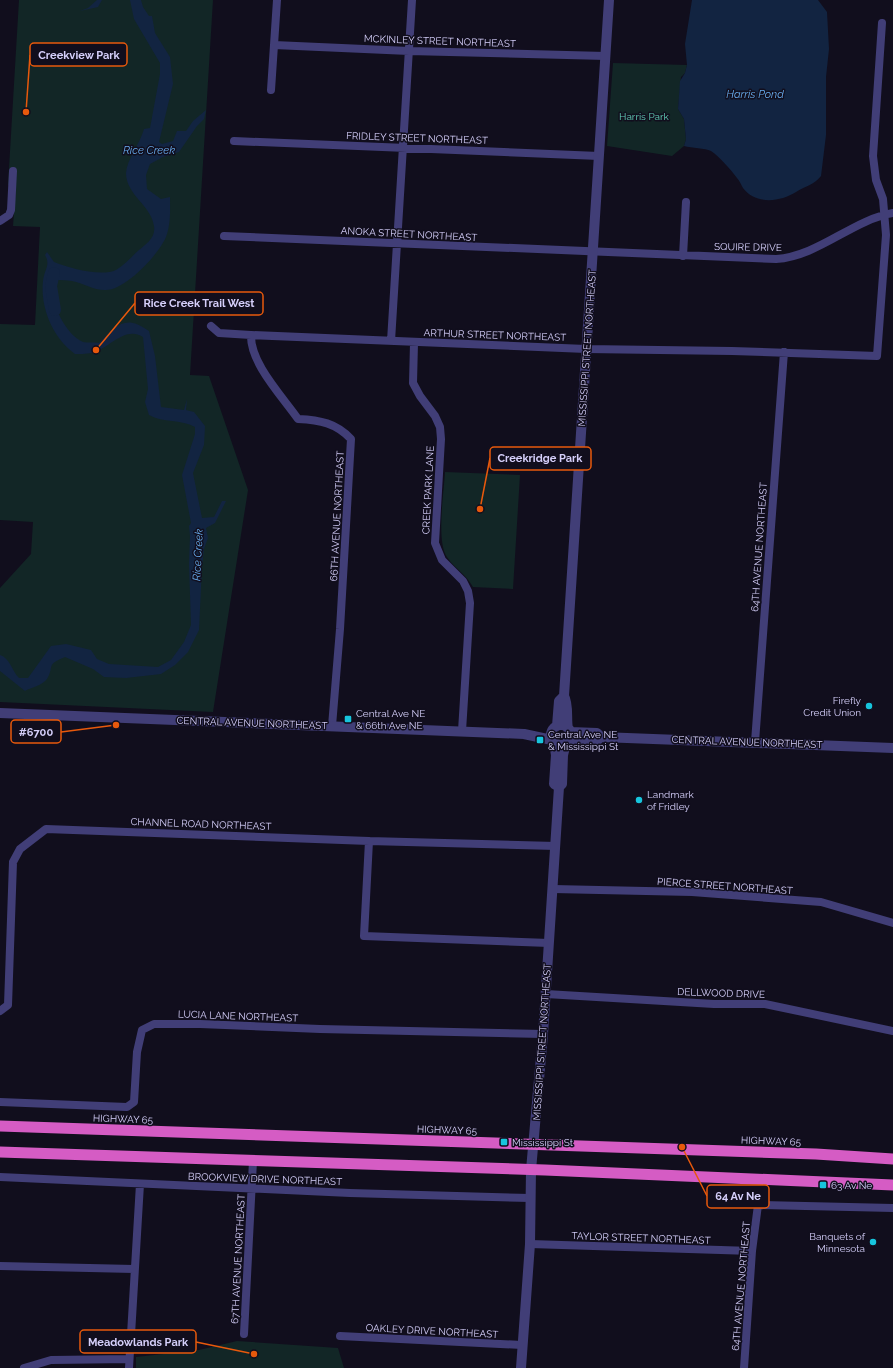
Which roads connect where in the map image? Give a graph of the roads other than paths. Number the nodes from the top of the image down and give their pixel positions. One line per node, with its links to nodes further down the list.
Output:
1 (277, 0): 5 (street)
2 (412, 0): 6 (street)
3 (609, 0): 7 (street, MISSISSIPPI STREET NORTHEAST)
4 (882, 23): 14 (street)
5 (274, 45): 6 (street, MCKINLEY STREET NORTHEAST); 8 (street)
6 (409, 51): 7 (street, MCKINLEY STREET NORTHEAST); 10 (street)
7 (606, 56): 11 (street, MISSISSIPPI STREET NORTHEAST)
8 (271, 90)
9 (234, 141): 10 (street, FRIDLEY STREET NORTHEAST)
10 (402, 148): 11 (street, FRIDLEY STREET NORTHEAST); 17 (street)
11 (599, 156): 18 (street, MISSISSIPPI STREET NORTHEAST)
12 (13, 170): 15 (street)
13 (686, 202): 19 (street)
14 (889, 213): 19 (street, SQUIRE DRIVE); 25 (street, ARTHUR STREET NORTHEAST)
15 (0, 221)
16 (224, 236): 17 (street, ANOKA STREET NORTHEAST)
17 (396, 244): 18 (street, ANOKA STREET NORTHEAST); 22 (street)
18 (593, 252): 19 (street, SQUIRE DRIVE); 24 (street, MISSISSIPPI STREET NORTHEAST)
19 (683, 256)
20 (211, 326): 21 (street, ARTHUR STREET NORTHEAST)
21 (251, 335): 22 (street, ARTHUR STREET NORTHEAST); 28 (street, 66TH AVENUE NORTHEAST)
22 (391, 341): 23 (street, ARTHUR STREET NORTHEAST)
23 (414, 342): 24 (street, ARTHUR STREET NORTHEAST); 30 (street, CREEK PARK LANE)
24 (586, 349): 25 (street, ARTHUR STREET NORTHEAST); 26 (street, MISSISSIPPI STREET NORTHEAST)
25 (784, 352): 34 (street, 64TH AVENUE NORTHEAST)
26 (564, 696): 29 (street, MISSISSIPPI STREET NORTHEAST); 32 (street, MISSISSIPPI STREET NORTHEAST)
27 (0, 713): 28 (street, CENTRAL AVENUE NORTHEAST)
28 (332, 726): 30 (street, CENTRAL AVENUE NORTHEAST)
29 (555, 727): 31 (street, CENTRAL AVENUE NORTHEAST); 32 (street); 33 (street)
30 (462, 731): 31 (street, CENTRAL AVENUE NORTHEAST)
31 (528, 734): 33 (street, CENTRAL AVENUE NORTHEAST)
32 (568, 736): 33 (street); 34 (street, CENTRAL AVENUE NORTHEAST); 36 (street, MISSISSIPPI STREET NORTHEAST)
33 (553, 741): 36 (street, MISSISSIPPI STREET NORTHEAST)
34 (755, 742): 35 (street, CENTRAL AVENUE NORTHEAST)
35 (893, 748)
36 (559, 788): 38 (street, MISSISSIPPI STREET NORTHEAST)
37 (369, 841): 38 (street, CHANNEL ROAD NORTHEAST); 41 (street); 43 (street, CHANNEL ROAD NORTHEAST)
38 (556, 846): 39 (street, MISSISSIPPI STREET NORTHEAST)
39 (553, 889): 40 (street, PIERCE STREET NORTHEAST); 41 (street, MISSISSIPPI STREET NORTHEAST)
40 (893, 923)
41 (549, 943): 42 (street, MISSISSIPPI STREET NORTHEAST)
42 (546, 994): 44 (street, DELLWOOD DRIVE); 45 (street, MISSISSIPPI STREET NORTHEAST)
43 (0, 1011)
44 (893, 1031)
45 (544, 1034): 46 (street, LUCIA LANE NORTHEAST); 48 (street, MISSISSIPPI STREET NORTHEAST)
46 (0, 1102)
47 (0, 1126): 48 (highway, HIGHWAY 65)
48 (534, 1145): 50 (highway, HIGHWAY 65); 52 (street, MISSISSIPPI STREET NORTHEAST)
49 (0, 1152): 51 (highway)
50 (893, 1159)
51 (253, 1161): 52 (highway); 56 (street, 67TH AVENUE NORTHEAST)
52 (531, 1170): 55 (highway); 57 (street, MISSISSIPPI STREET NORTHEAST)
53 (0, 1178): 54 (street, BROOKVIEW DRIVE NORTHEAST)
54 (140, 1184): 56 (street, BROOKVIEW DRIVE NORTHEAST); 62 (street)
55 (893, 1185)
56 (252, 1189): 57 (street, BROOKVIEW DRIVE NORTHEAST); 63 (street, 67TH AVENUE NORTHEAST)
57 (530, 1198): 59 (street, MISSISSIPPI STREET NORTHEAST)
58 (893, 1208): 60 (street, 64TH AVENUE NORTHEAST)
59 (530, 1244): 60 (street, TAYLOR STREET NORTHEAST); 65 (street, MISSISSIPPI STREET NORTHEAST)
60 (752, 1251): 70 (street, 64TH AVENUE NORTHEAST)
61 (0, 1266): 62 (street)
62 (134, 1269): 66 (street)
63 (244, 1334)
64 (340, 1336): 65 (street, OAKLEY DRIVE NORTHEAST)
65 (522, 1345): 69 (street, MISSISSIPPI STREET NORTHEAST)
66 (130, 1359): 67 (street); 68 (street)
67 (24, 1368)
68 (129, 1368)
69 (521, 1368)
70 (744, 1368)

